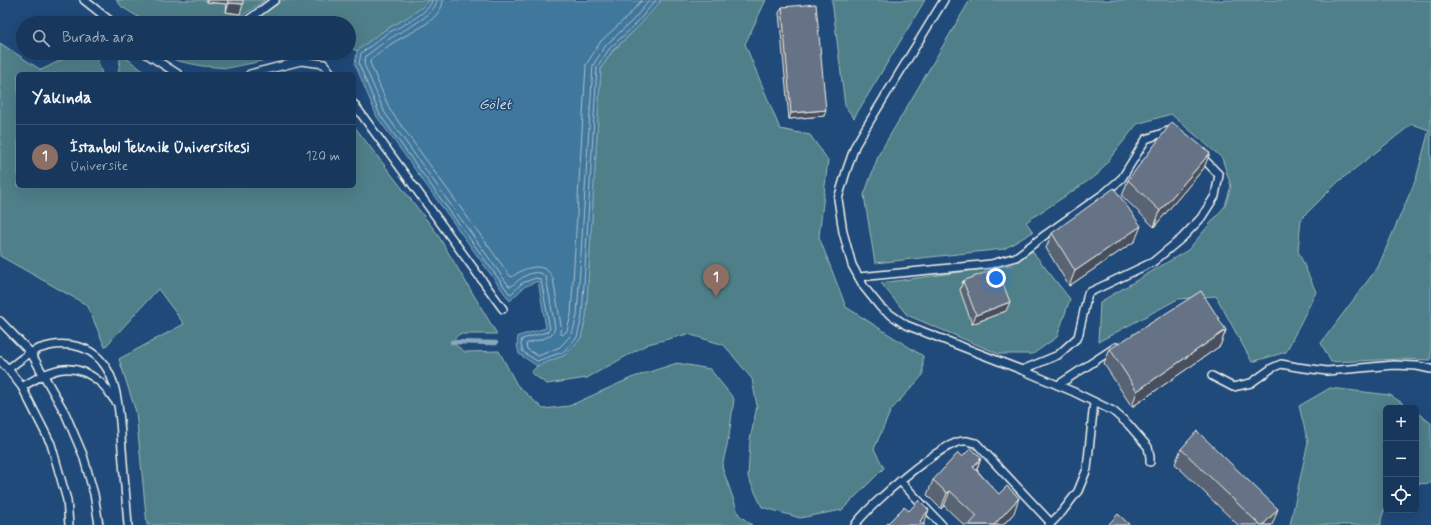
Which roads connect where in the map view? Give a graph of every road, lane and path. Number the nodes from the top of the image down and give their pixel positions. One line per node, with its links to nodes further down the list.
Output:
1 (84, 0): 4 (lane)
2 (275, 0): 5 (lane)
3 (944, 0): 13 (lane)
4 (104, 16)
5 (253, 16)
6 (157, 60): 7 (lane)
7 (175, 72)
8 (258, 72): 9 (lane)
9 (330, 72)
10 (356, 107): 14 (lane)
11 (1179, 139): 13 (lane)
12 (1195, 150): 21 (lane)
13 (859, 277): 21 (lane)
14 (503, 309)
15 (0, 321): 17 (lane)
16 (1121, 344): 24 (lane)
17 (31, 353): 19 (lane); 22 (lane); 27 (lane)
18 (0, 361): 19 (lane)
19 (8, 369): 25 (lane)
20 (1431, 369): 23 (lane)
21 (1022, 370): 24 (lane)
22 (44, 374): 25 (lane); 27 (lane); 32 (lane)
23 (1212, 376)
24 (1058, 385): 26 (lane)
25 (22, 387): 31 (lane)
26 (1094, 402): 28 (lane); 30 (lane)
27 (118, 404): 33 (lane)
28 (1150, 462)
29 (900, 481): 30 (lane); 34 (lane); 35 (lane)
30 (1050, 524)
31 (68, 525)
32 (99, 525)
33 (128, 525)
34 (855, 525)
35 (942, 525)

